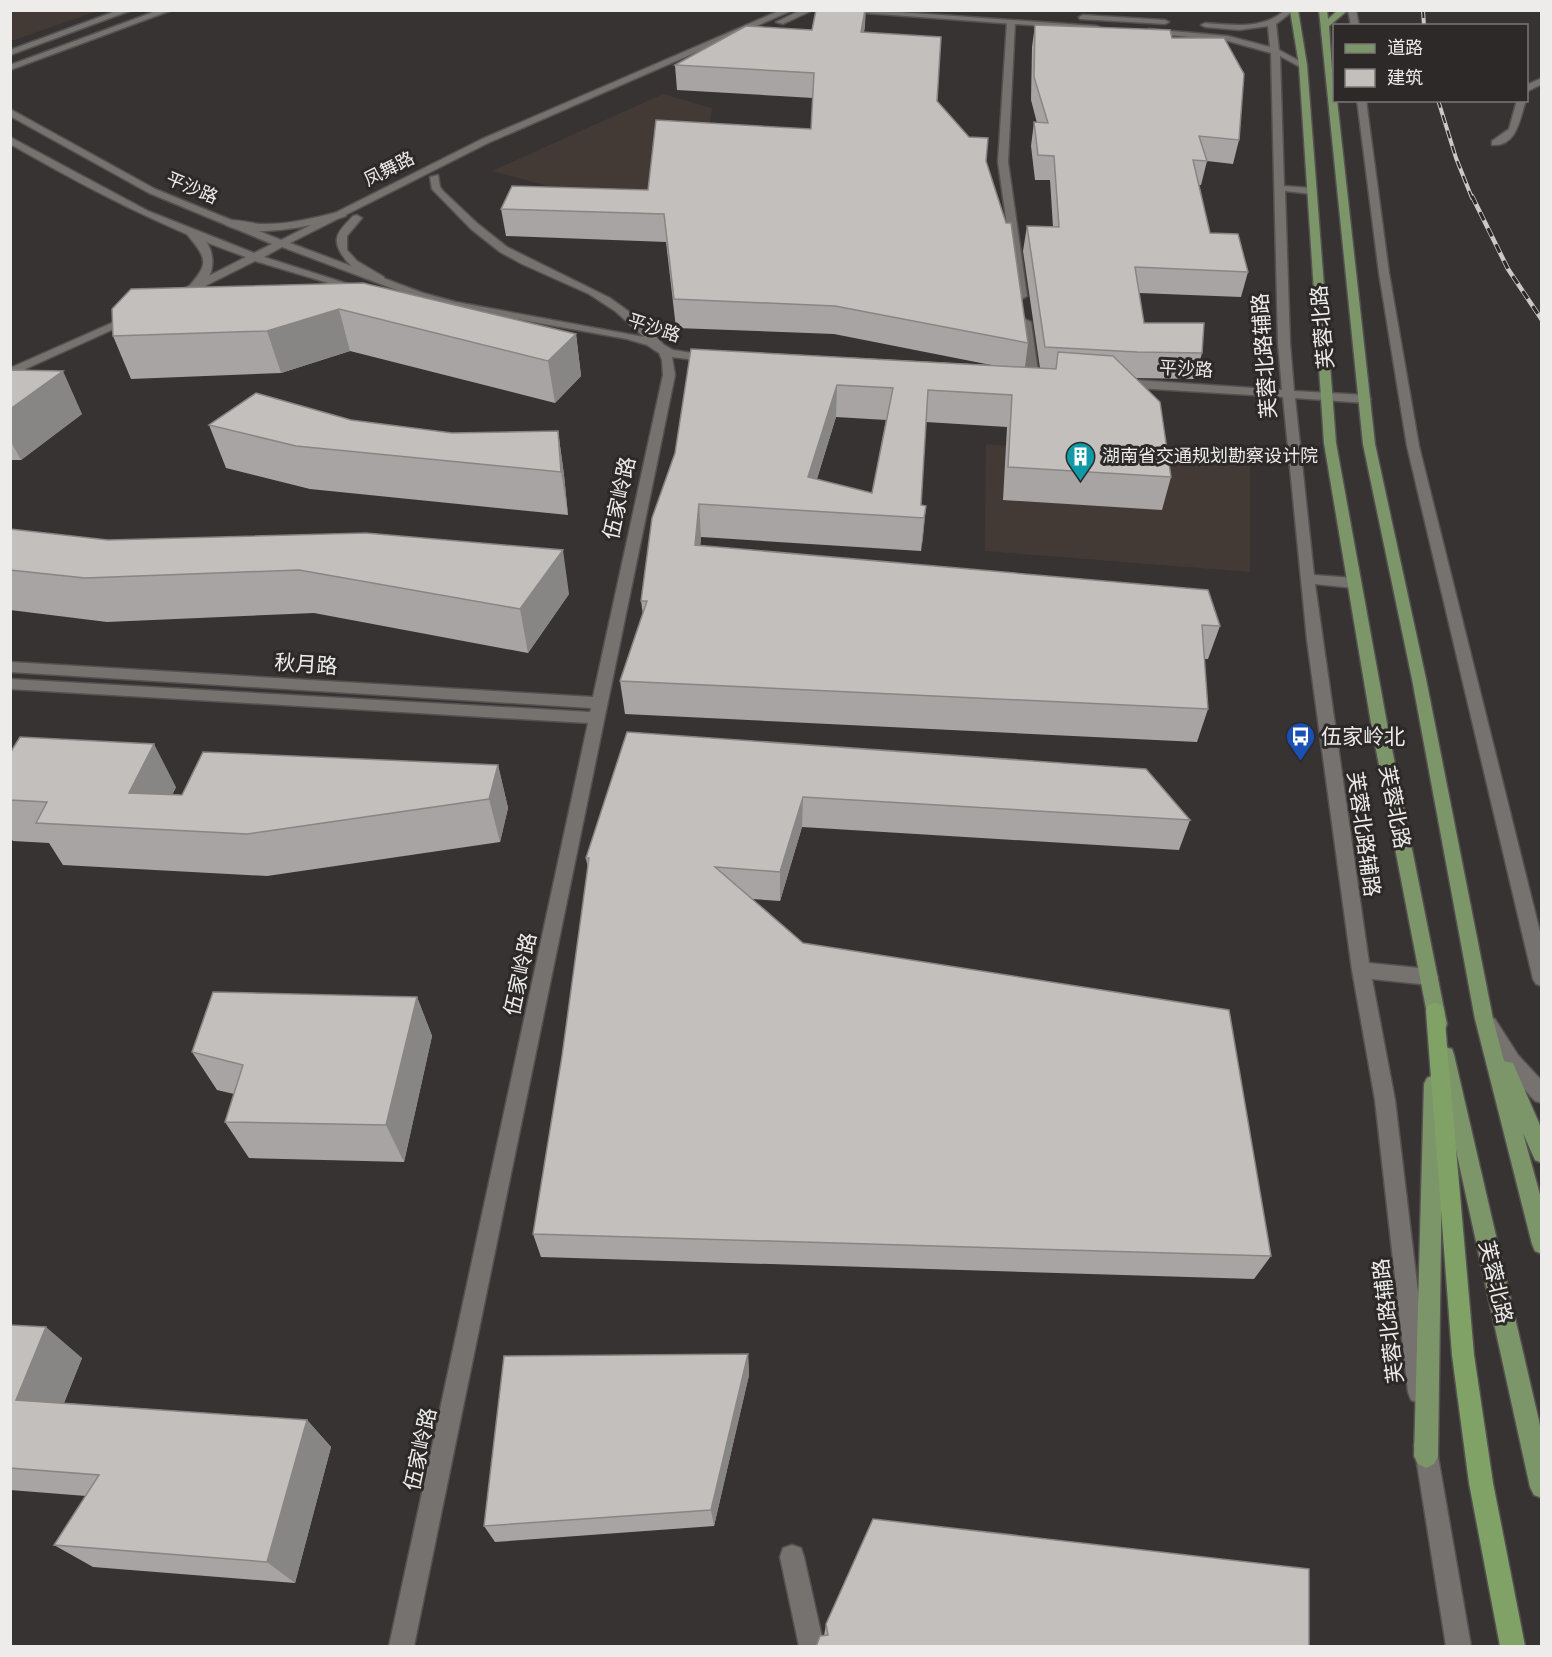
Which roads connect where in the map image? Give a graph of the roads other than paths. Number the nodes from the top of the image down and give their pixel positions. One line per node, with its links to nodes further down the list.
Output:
1 (128, 10): 15 (street)
2 (168, 10): 17 (street)
3 (789, 10): 29 (street, 凤舞路)
4 (809, 10): 25 (street, 凤舞路)
5 (828, 10): 10 (street)
6 (976, 10): 12 (street)
7 (1292, 10): 11 (street); 16 (main road, 芙蓉北路)
8 (1344, 10): 9 (main road)
9 (1325, 17): 52 (main road, 芙蓉北路)
10 (1011, 22): 14 (street); 47 (street)
11 (1272, 23): 13 (street); 14 (street, 芙蓉北路辅路)
12 (1188, 24)
13 (1200, 25)
14 (1275, 51): 16 (street); 26 (street, 芙蓉北路辅路)
15 (10, 53)
16 (1303, 65): 27 (main road, 芙蓉北路)
17 (10, 68)
18 (1542, 80): 19 (street)
19 (1528, 88)
20 (1361, 102): 60 (street)
21 (1522, 102): 24 (street)
22 (10, 112): 30 (street, 平沙路)
23 (10, 140): 32 (street, 平沙路)
24 (1495, 143)
25 (435, 177): 28 (street, 凤舞路); 43 (street)
26 (1279, 188): 27 (street); 50 (street, 芙蓉北路辅路)
27 (1311, 191): 51 (main road, 芙蓉北路)
28 (366, 213): 31 (street, 凤舞路); 37 (street)
29 (342, 214): 30 (street); 33 (street, 凤舞路)
30 (228, 223): 33 (street, 平沙路)
31 (334, 231)
32 (191, 233): 35 (street, 平沙路); 38 (street)
33 (284, 244): 34 (street, 平沙路); 35 (street, 凤舞路)
34 (303, 247): 36 (street); 37 (street, 平沙路)
35 (257, 258): 36 (street, 平沙路); 38 (street, 凤舞路)
36 (272, 263): 39 (street, 平沙路)
37 (380, 279): 43 (street, 平沙路)
38 (191, 290): 40 (street, 凤舞路)
39 (369, 292)
40 (169, 300)
41 (399, 300): 43 (street, 平沙路)
42 (148, 310): 46 (street)
43 (664, 356): 44 (street, 平沙路); 45 (street, 平沙路); 57 (street, 伍家岭路)
44 (728, 360)
45 (714, 368)
46 (10, 373)
47 (1033, 382)
48 (1102, 382): 50 (street, 平沙路)
49 (1114, 392): 50 (street, 平沙路)
50 (1289, 399): 51 (street, 平沙路); 53 (street, 芙蓉北路辅路)
51 (1328, 401): 52 (street, 平沙路); 54 (main road, 芙蓉北路)
52 (1365, 404): 62 (main road, 芙蓉北路)
53 (1309, 579): 54 (street); 58 (street, 芙蓉北路辅路)
54 (1354, 583): 59 (main road, 芙蓉北路)
55 (10, 667): 57 (street, 秋月路)
56 (10, 684): 57 (street, 秋月路)
57 (598, 710): 69 (street, 伍家岭路)
58 (1361, 970): 59 (street); 66 (street, 芙蓉北路辅路)
59 (1429, 977): 61 (main road, 芙蓉北路)
60 (1542, 979)
61 (1435, 1011): 66 (main road); 67 (main road, 芙蓉北路); 72 (highway)
62 (1484, 1019): 63 (street); 64 (main road); 65 (main road, 芙蓉北路)
63 (1542, 1095)
64 (1542, 1154)
65 (1542, 1244)
66 (1426, 1456): 71 (street, 芙蓉北路辅路)
67 (1542, 1486)
68 (792, 1557): 70 (street)
69 (401, 1647)
70 (812, 1647)
71 (1459, 1647)
72 (1513, 1647)

